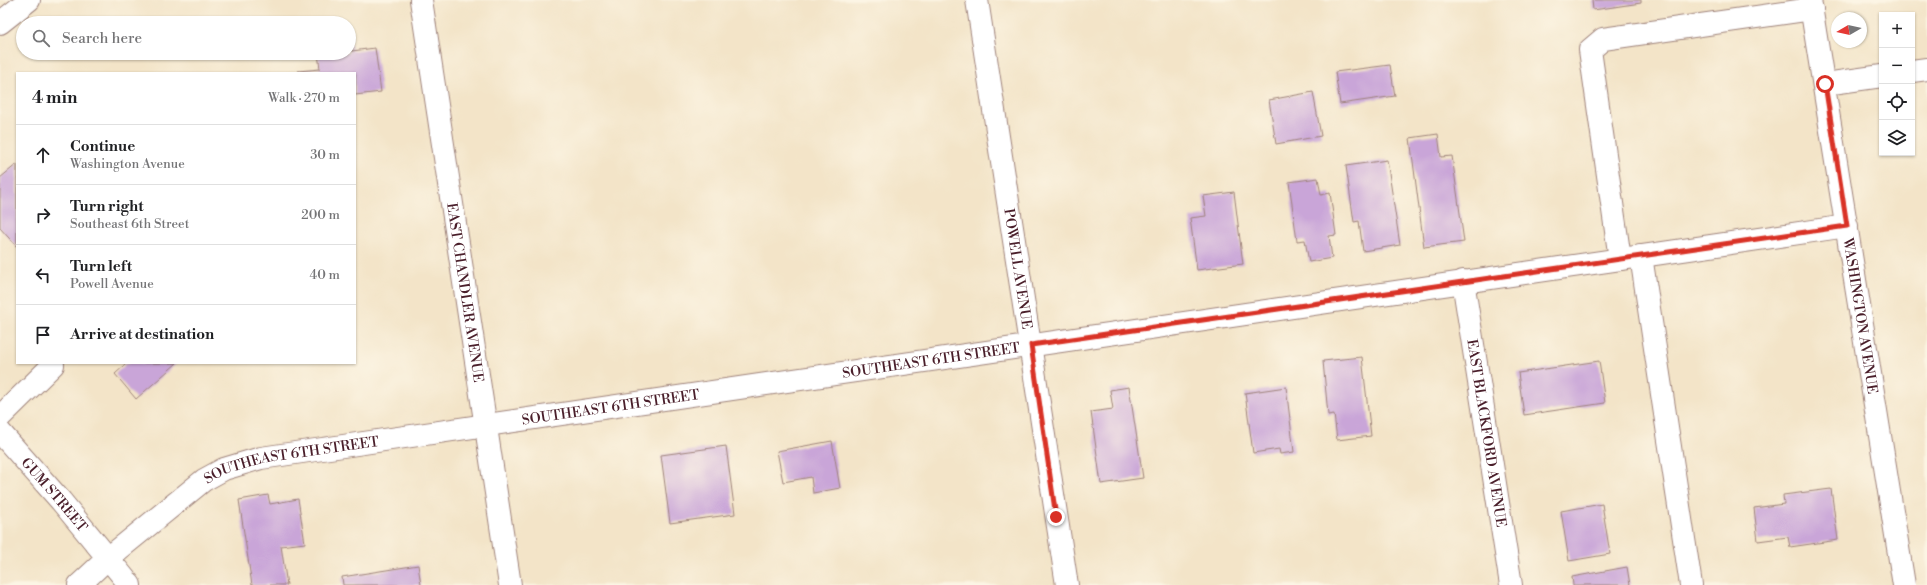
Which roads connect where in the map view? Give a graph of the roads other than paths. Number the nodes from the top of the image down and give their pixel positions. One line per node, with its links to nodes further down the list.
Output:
1 (29, 0): 5 (street)
2 (421, 0): 16 (street, EAST CHANDLER AVENUE)
3 (977, 0): 13 (street, POWELL AVENUE)
4 (1811, 4): 9 (street, WASHINGTON AVENUE); 11 (street)
5 (0, 23)
6 (1927, 69): 7 (street)
7 (1915, 71)
8 (1879, 76): 9 (street)
9 (1825, 84): 10 (street, WASHINGTON AVENUE)
10 (1847, 226): 11 (street, SOUTHEAST 6TH STREET); 25 (street, WASHINGTON AVENUE)
11 (1631, 257): 12 (street, SOUTHEAST 6TH STREET); 24 (street)
12 (1463, 281): 13 (street, SOUTHEAST 6TH STREET); 23 (street, EAST BLACKFORD AVENUE)
13 (1031, 345): 16 (street, SOUTHEAST 6TH STREET); 22 (street, POWELL AVENUE)
14 (53, 365): 15 (street)
15 (0, 417)
16 (486, 426): 18 (street, SOUTHEAST 6TH STREET); 21 (street, EAST CHANDLER AVENUE)
17 (0, 432): 18 (street, GUM STREET)
18 (107, 559): 19 (street, SOUTHEAST 6TH STREET); 20 (street, GUM STREET)
19 (79, 585)
20 (130, 585)
21 (510, 585)
22 (1067, 585)
23 (1511, 585)
24 (1691, 585)
25 (1904, 585)

